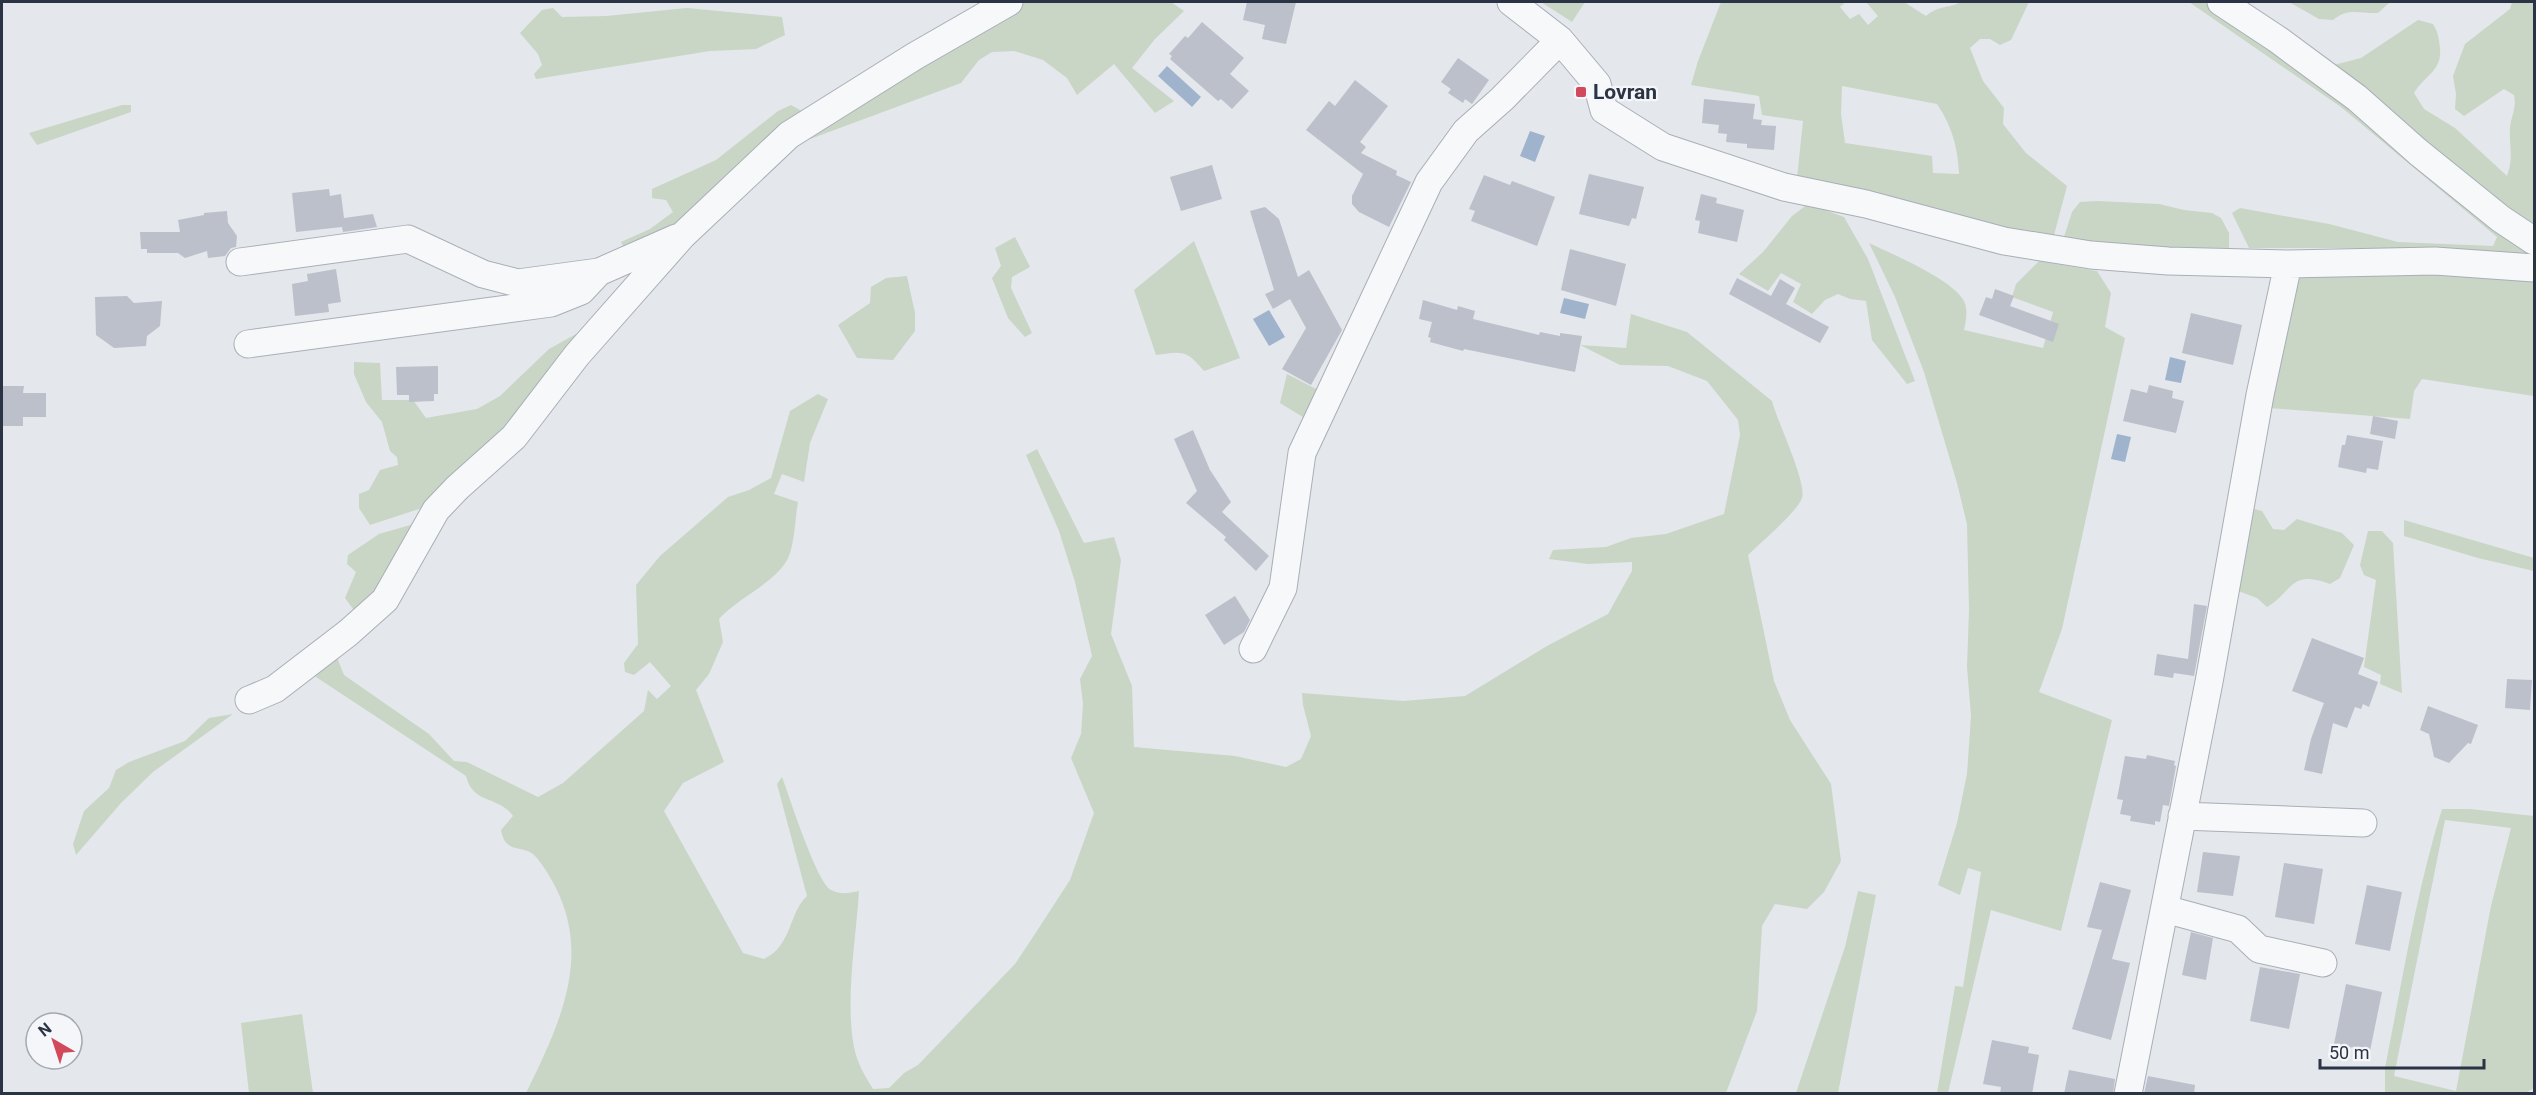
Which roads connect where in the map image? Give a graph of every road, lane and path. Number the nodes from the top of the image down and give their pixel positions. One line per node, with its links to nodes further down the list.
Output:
1 (1009, 2): 5 (street)
2 (1511, 2): 4 (street)
3 (2221, 2): 6 (street)
4 (1560, 40): 8 (street); 12 (street)
5 (682, 236): 10 (street); 13 (street)
6 (2535, 241)
7 (240, 262): 10 (street)
8 (2288, 264): 9 (street); 14 (street)
9 (2535, 268)
10 (599, 272): 11 (street)
11 (248, 344)
12 (1253, 649)
13 (249, 700)
14 (2182, 816): 15 (street); 16 (street)
15 (2363, 823)
16 (2165, 909): 17 (street); 18 (street)
17 (2323, 963)
18 (2128, 1094)

